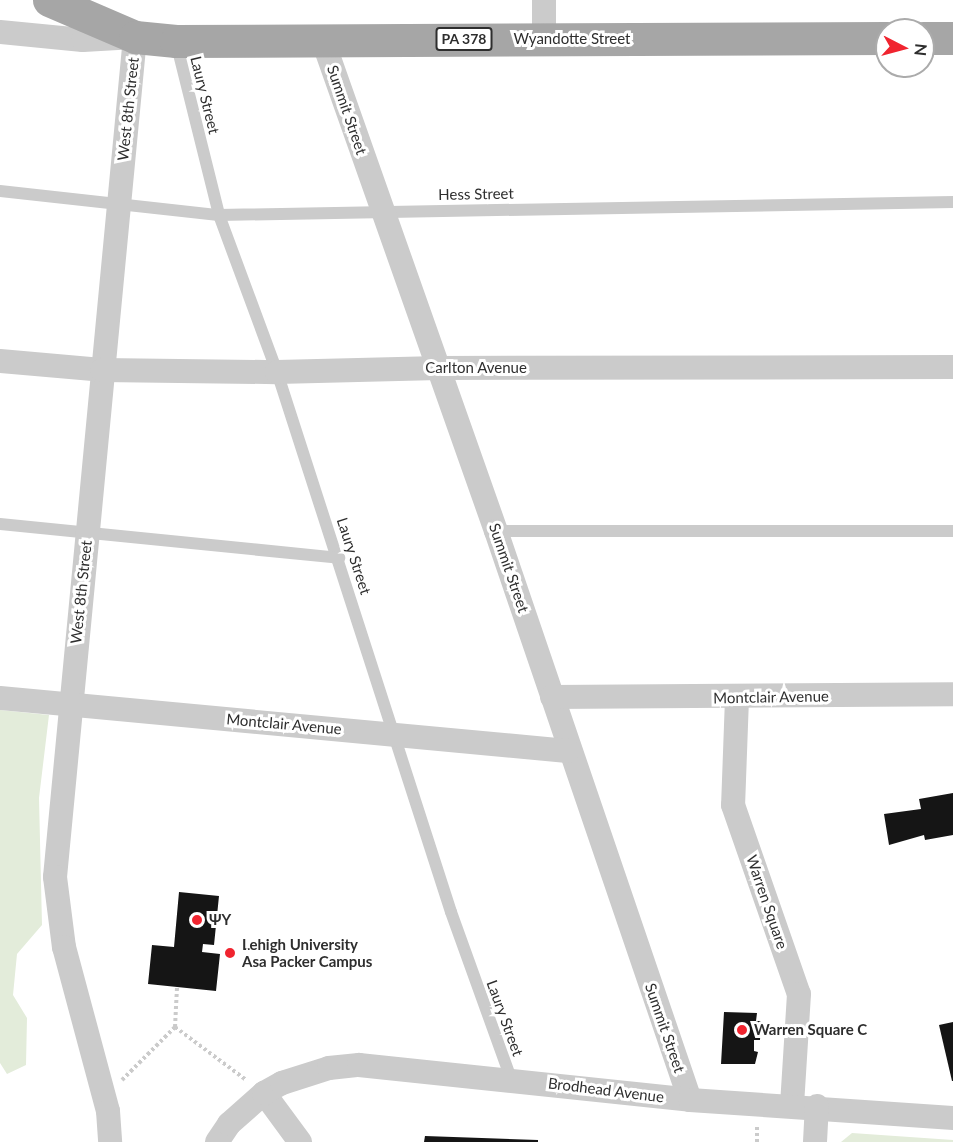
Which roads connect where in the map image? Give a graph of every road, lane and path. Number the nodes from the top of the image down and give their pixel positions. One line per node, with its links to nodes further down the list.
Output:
1 (49, 0): 4 (main road, Wyandotte Street / PA 378)
2 (544, 0): 9 (street)
3 (0, 32): 4 (street)
4 (135, 38): 10 (main road, Wyandotte Street / PA 378); 12 (street, West 8th Street)
5 (322, 38): 9 (main road, Wyandotte Street / PA 378); 10 (main road, Wyandotte Street / PA 378); 14 (street, Summit Street)
6 (875, 38): 9 (main road, Wyandotte Street / PA 378)
7 (935, 38): 8 (main road)
8 (953, 38)
9 (544, 39)
10 (176, 41): 15 (lane, Laury Street)
11 (0, 191): 12 (lane, Hess Street)
12 (118, 201): 15 (lane, Hess Street); 19 (street, West 8th Street)
13 (953, 202): 14 (lane, Hess Street)
14 (383, 210): 15 (lane, Hess Street); 17 (street, Summit Street)
15 (219, 215): 20 (lane, Laury Street)
16 (0, 361): 19 (street, Carlton Avenue)
17 (439, 368): 18 (street, Carlton Avenue); 20 (street, Carlton Avenue); 22 (street, Summit Street)
18 (953, 368)
19 (102, 370): 20 (street, Carlton Avenue); 24 (street, West 8th Street)
20 (278, 372): 25 (lane, Laury Street)
21 (0, 524): 24 (lane)
22 (496, 531): 23 (lane); 28 (street, Summit Street)
23 (953, 531)
24 (87, 534): 25 (lane); 30 (street, West 8th Street)
25 (339, 558): 31 (lane, Laury Street)
26 (953, 694): 29 (street, Montclair Avenue)
27 (0, 698): 30 (street, Montclair Avenue)
28 (552, 698): 29 (street, Montclair Avenue); 32 (street, Summit Street)
29 (737, 698): 39 (street, Warren Square)
30 (70, 704): 31 (street, Montclair Avenue); 42 (street, West 8th Street)
31 (396, 734): 32 (street, Montclair Avenue); 35 (lane, Laury Street)
32 (568, 751): 38 (street, Summit Street)
33 (177, 987): 34 (path)
34 (175, 1028): 36 (path); 37 (path)
35 (511, 1079): 37 (street, Brodhead Avenue); 38 (street, Brodhead Avenue)
36 (122, 1080)
37 (257, 1088): 43 (street, Brodhead Avenue); 44 (street)
38 (690, 1100): 39 (street, Brodhead Avenue)
39 (792, 1105): 40 (street, Brodhead Avenue)
40 (817, 1106): 41 (street, Brodhead Avenue); 45 (street)
41 (953, 1118)
42 (110, 1142)
43 (216, 1142)
44 (300, 1142)
45 (815, 1142)

